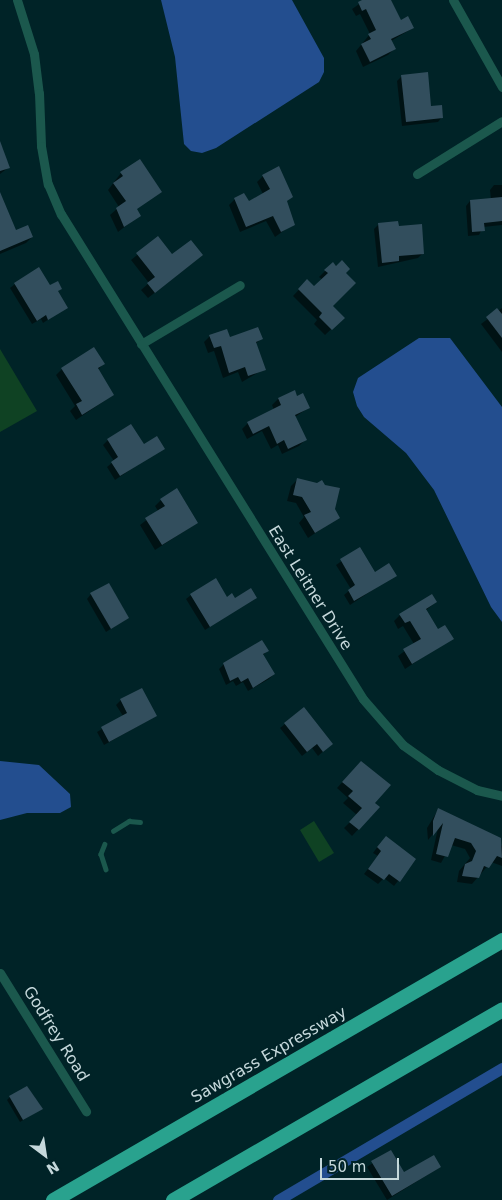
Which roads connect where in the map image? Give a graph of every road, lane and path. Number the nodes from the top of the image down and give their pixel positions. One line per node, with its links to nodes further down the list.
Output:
1 (17, 0): 7 (street, East Leitner Drive)
2 (453, 0): 3 (street)
3 (502, 87)
4 (502, 121): 5 (street)
5 (417, 174)
6 (240, 285): 7 (street)
7 (141, 344): 8 (street, East Leitner Drive)
8 (502, 796)
9 (140, 822): 10 (lane)
10 (113, 831)
11 (105, 844): 12 (lane)
12 (106, 869)
13 (502, 940): 17 (highway, Sawgrass Expressway)
14 (0, 973): 16 (street, Godfrey Road)
15 (502, 1009): 18 (highway)
16 (86, 1111)
17 (53, 1200)
18 (173, 1200)

